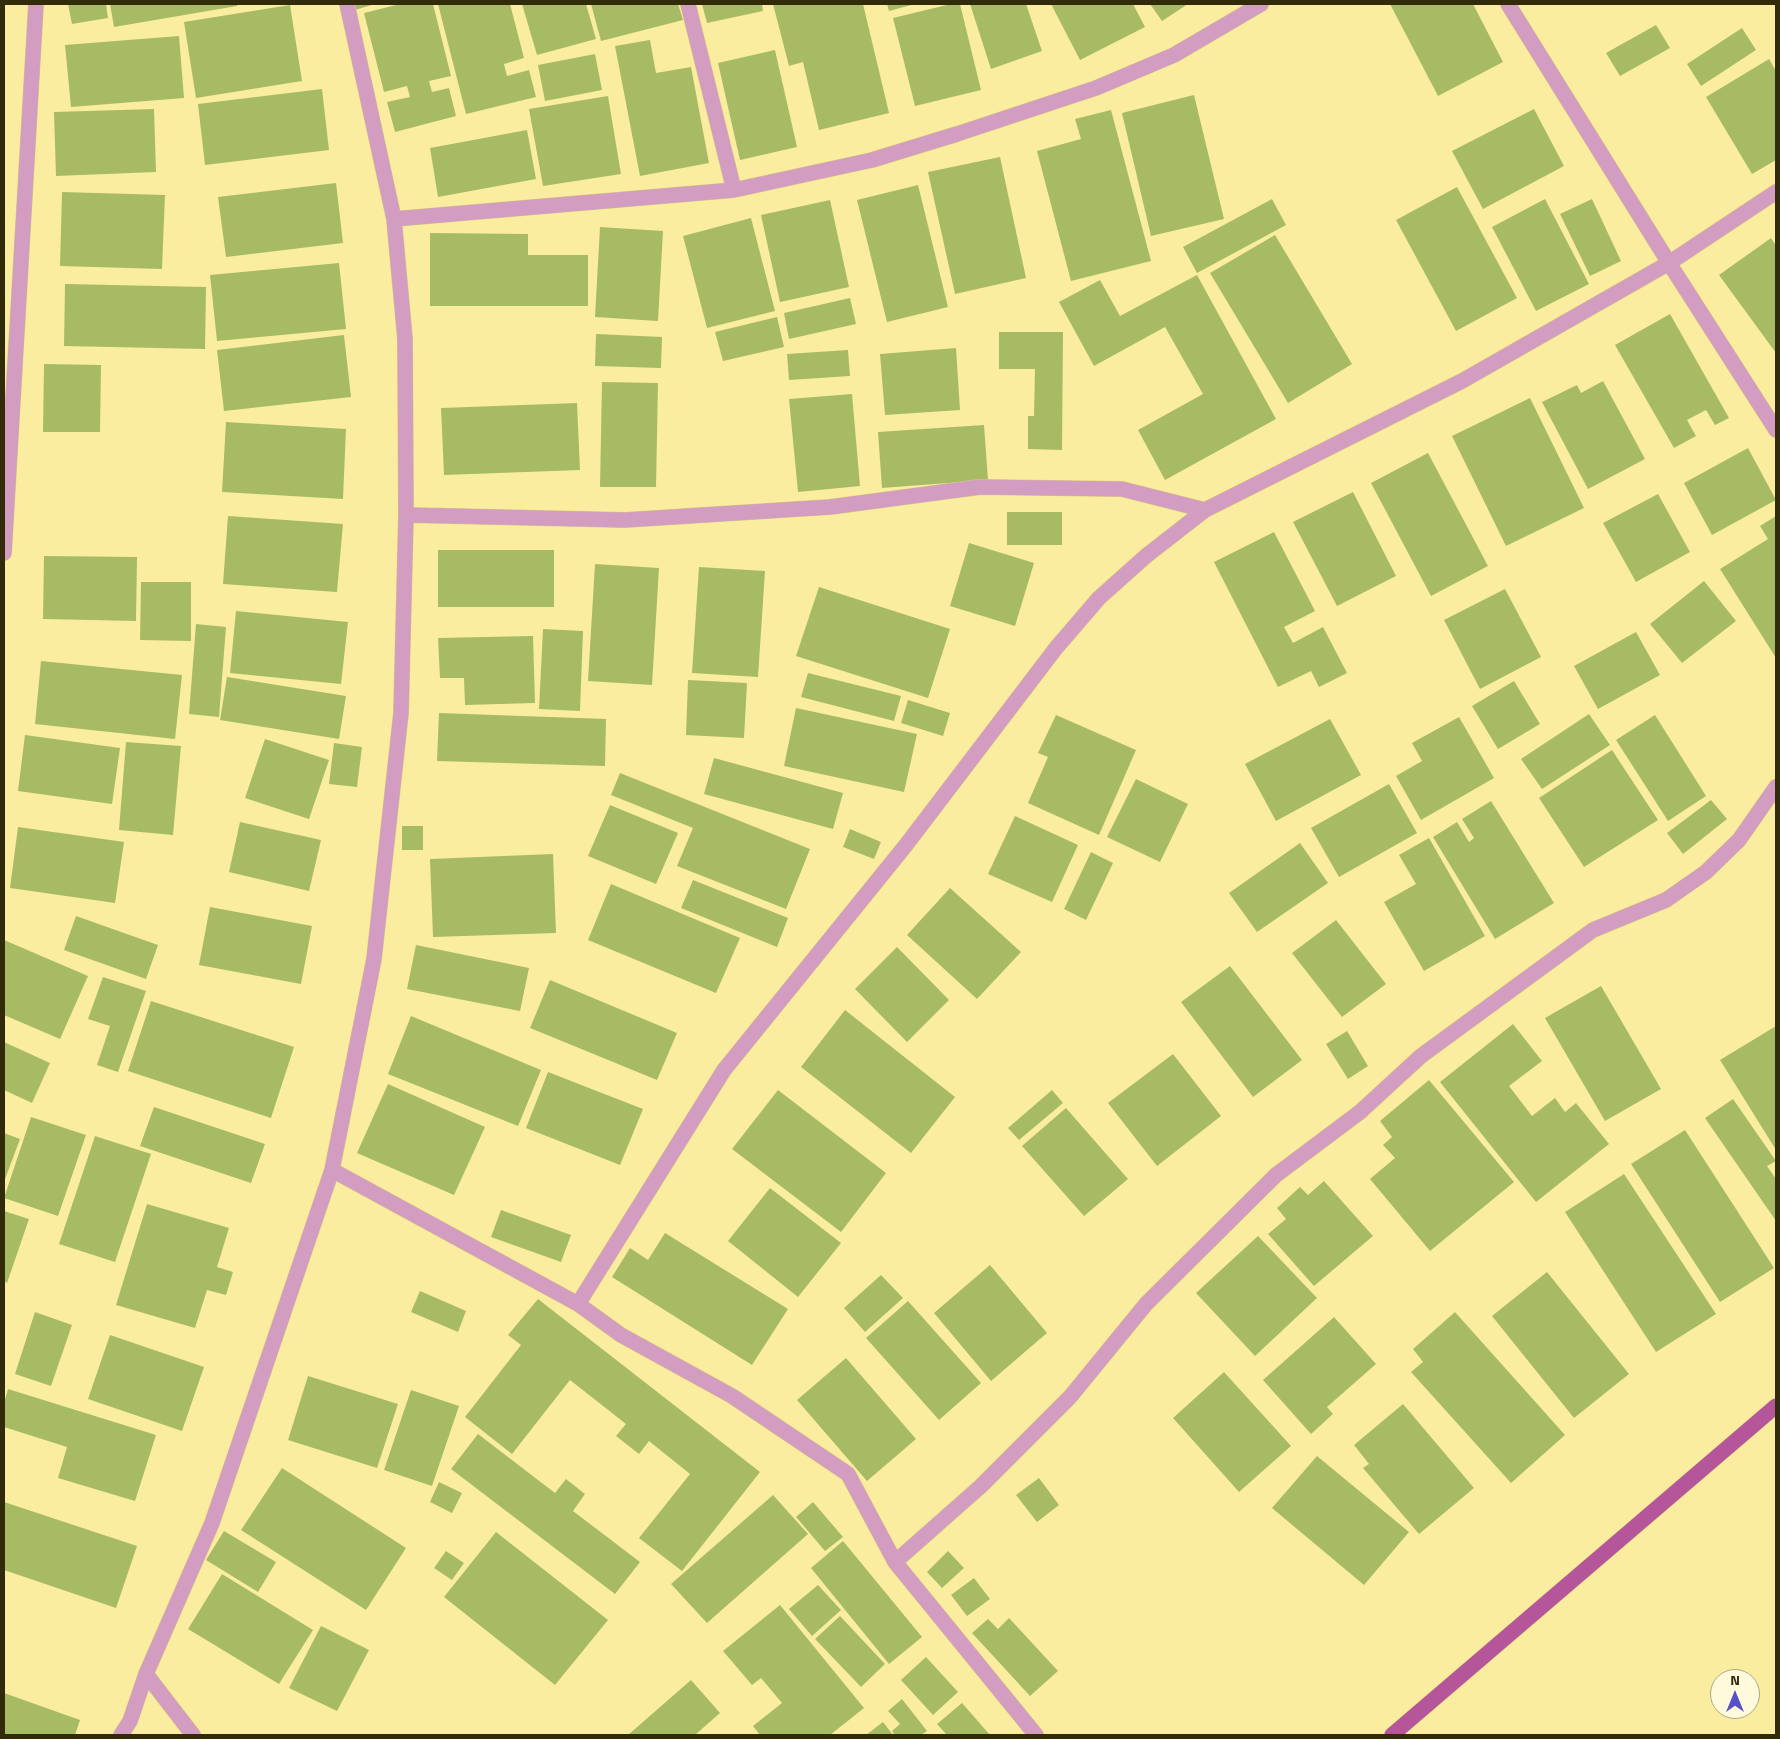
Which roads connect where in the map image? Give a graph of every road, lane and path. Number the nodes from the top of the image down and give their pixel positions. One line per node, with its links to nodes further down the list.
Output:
1 (36, 4): 13 (street)
2 (347, 4): 8 (street)
3 (688, 4): 6 (street)
4 (1261, 4): 6 (street)
5 (1508, 4): 9 (street)
6 (734, 190): 8 (street)
7 (1776, 192): 9 (street)
8 (394, 219): 12 (street)
9 (1669, 263): 10 (street); 11 (street)
10 (1776, 430)
11 (1205, 510): 12 (street); 16 (street)
12 (406, 515): 15 (street)
13 (4, 552)
14 (1776, 787): 18 (street)
15 (332, 1170): 16 (street); 19 (street)
16 (578, 1304): 18 (street)
17 (1776, 1406): 23 (main road)
18 (895, 1562): 22 (street)
19 (146, 1674): 20 (street); 21 (street)
20 (121, 1735)
21 (193, 1735)
22 (1036, 1735)
23 (1392, 1735)

